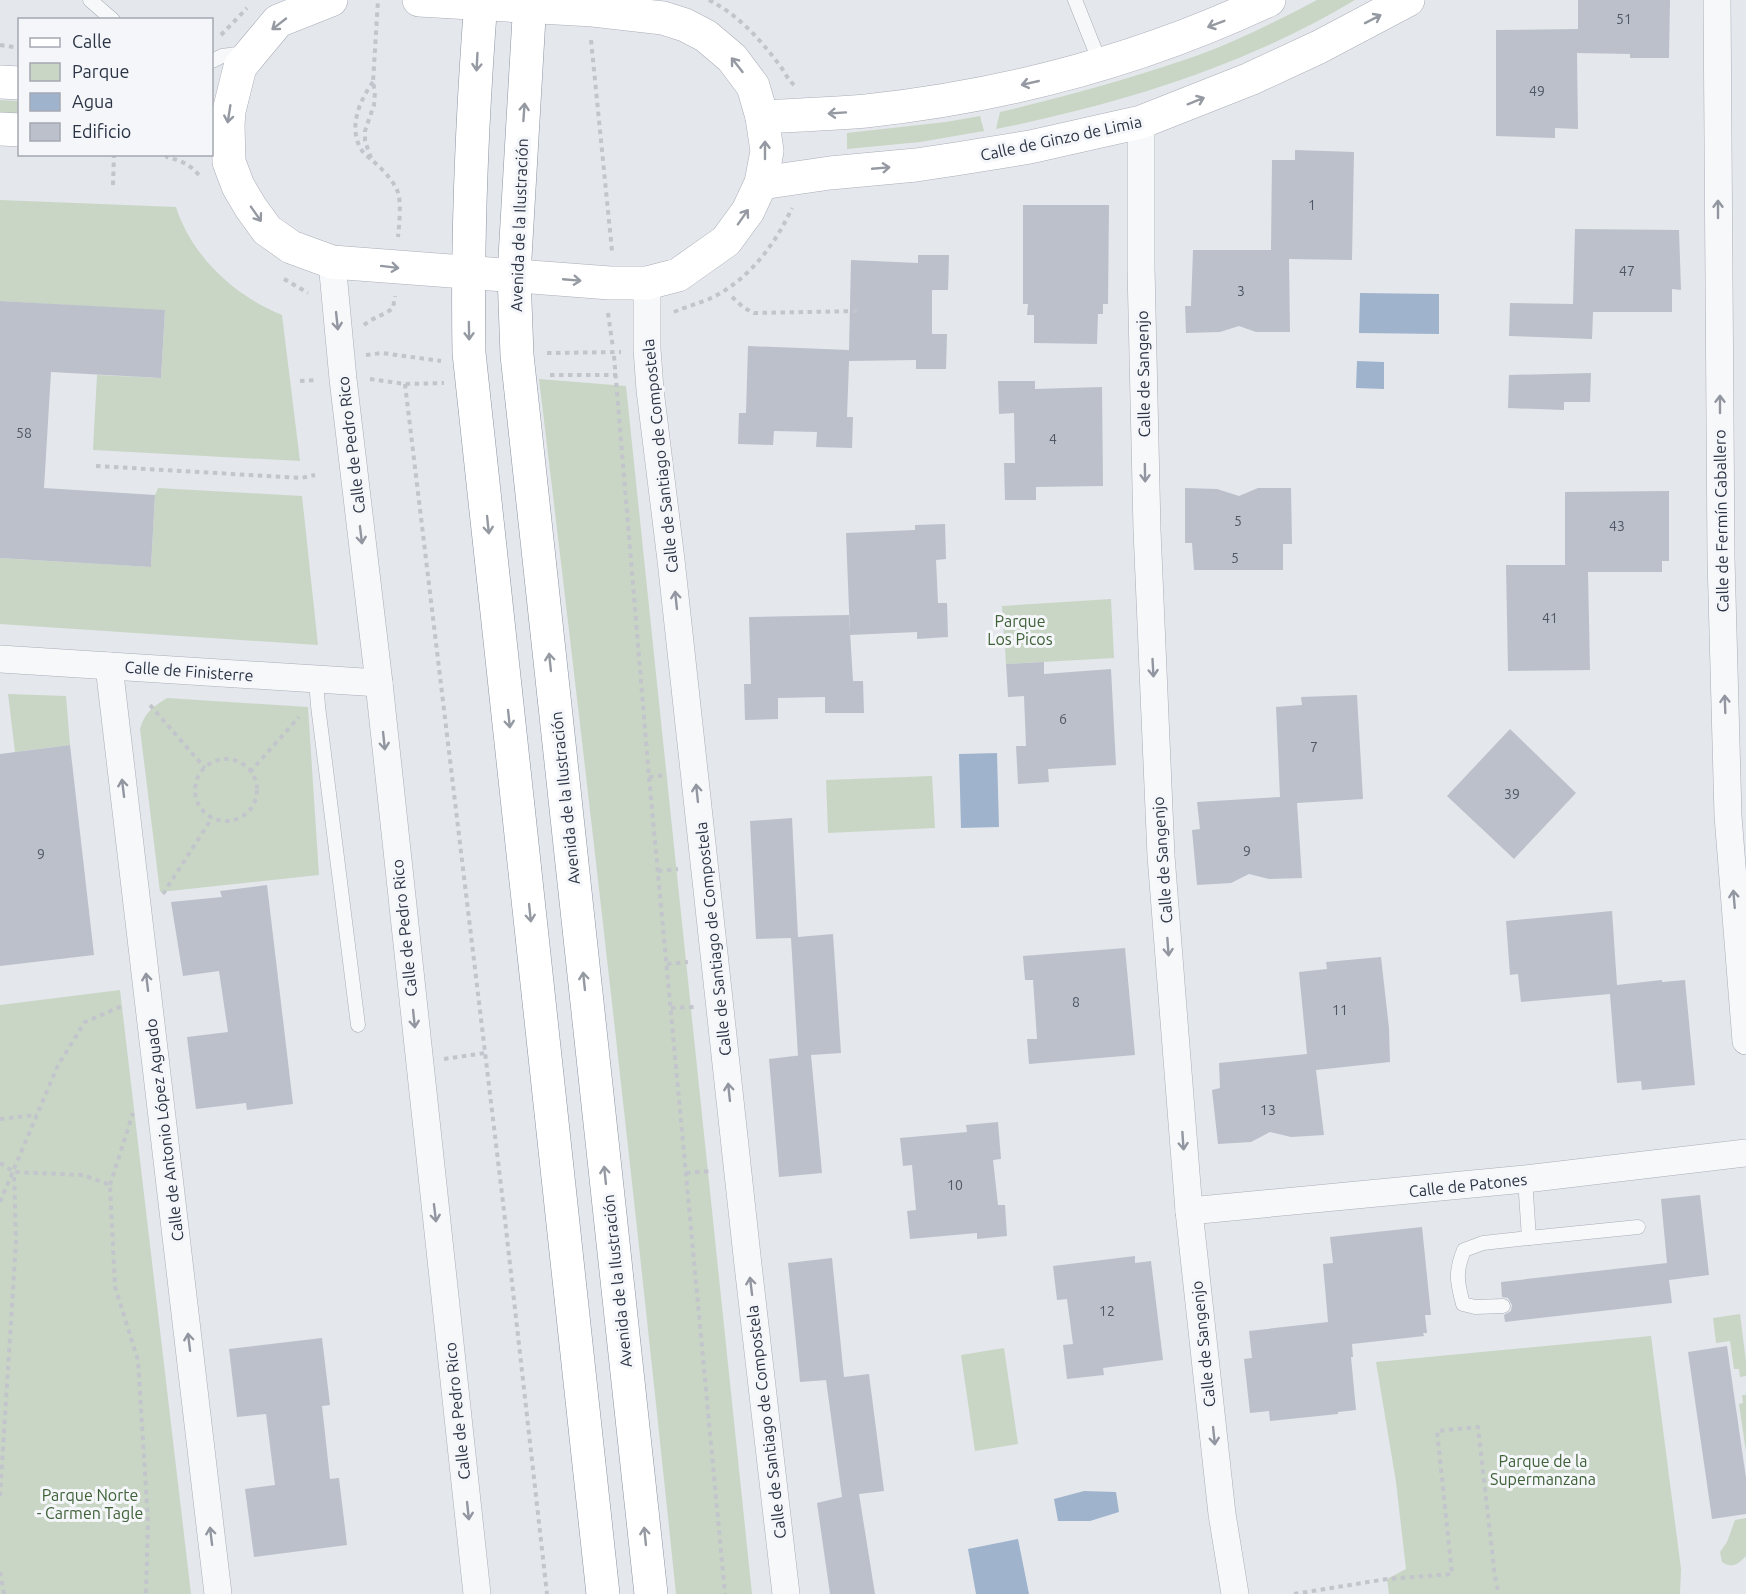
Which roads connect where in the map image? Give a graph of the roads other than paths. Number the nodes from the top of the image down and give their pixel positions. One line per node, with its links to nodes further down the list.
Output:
1 (90, 0): 11 (lane)
2 (331, 0): 12 (main road, one-way to 12)
3 (419, 0): 8 (main road)
4 (1075, 0): 13 (lane)
5 (1269, 0): 13 (main road, one-way to 13)
6 (1408, 0): 18 (main road, Calle de Ginzo de Limia, one-way to 6)
7 (1717, 0): 32 (street, Calle de Fermín Caballero, one-way to 7)
8 (481, 2): 9 (main road); 24 (main road, one-way to 24)
9 (530, 3): 10 (main road); 25 (main road, Avenida de la Ilustración, one-way to 9)
10 (663, 9): 17 (main road, one-way to 10)
11 (111, 18)
12 (235, 60): 14 (main road); 21 (main road, one-way to 21)
13 (1101, 65): 17 (main road, one-way to 17)
14 (213, 81)
15 (0, 82): 16 (main road)
16 (18, 84)
17 (762, 117): 22 (main road, one-way to 17)
18 (1142, 122): 22 (main road, Calle de Ginzo de Limia, one-way to 18); 35 (street, Calle de Sangenjo, one-way to 35)
19 (0, 129): 20 (main road)
20 (18, 130)
21 (220, 156): 23 (main road, one-way to 23)
22 (761, 183): 26 (main road, one-way to 22)
23 (332, 262): 24 (main road, one-way to 24); 30 (street, Calle de Pedro Rico, one-way to 30)
24 (467, 272): 25 (main road); 41 (main road, one-way to 41)
25 (514, 275): 26 (main road, one-way to 26); 42 (main road, Avenida de la Ilustración, one-way to 25)
26 (646, 284): 43 (street, Calle de Santiago de Compostela, one-way to 26)
27 (0, 659): 28 (street, Calle de Finisterre)
28 (109, 666): 29 (street, Calle de Finisterre); 39 (street, Calle de Antonio López Aguado, one-way to 28)
29 (316, 680): 30 (street, Calle de Finisterre); 31 (lane)
30 (379, 683): 40 (street, Calle de Pedro Rico, one-way to 40)
31 (358, 1025)
32 (1746, 1041)
33 (1746, 1153): 34 (street, Calle de Patones)
34 (1525, 1179): 35 (street, Calle de Patones); 37 (lane)
35 (1189, 1211): 44 (street, Calle de Sangenjo, one-way to 44)
36 (1638, 1227): 37 (lane)
37 (1529, 1238): 38 (lane)
38 (1503, 1306)
39 (218, 1594)
40 (477, 1594)
41 (603, 1594)
42 (651, 1594)
43 (786, 1594)
44 (1235, 1594)

